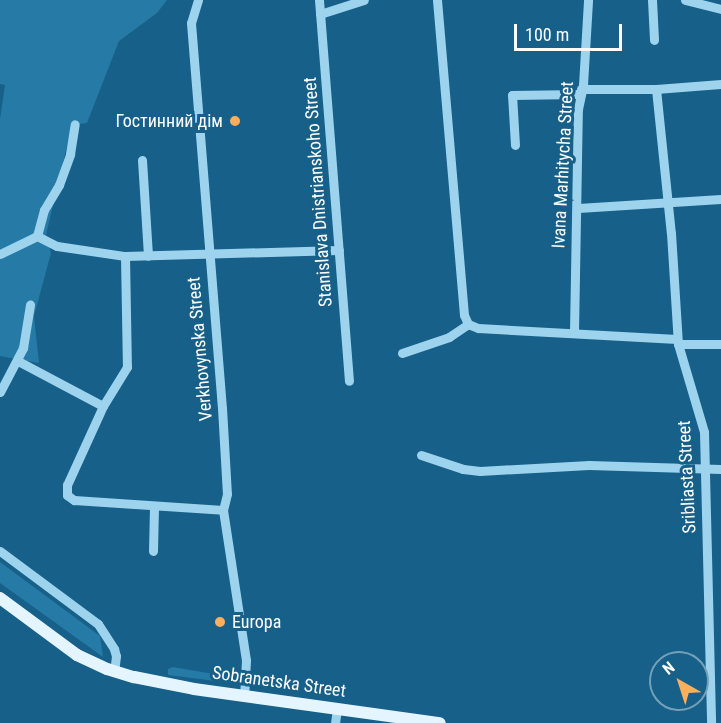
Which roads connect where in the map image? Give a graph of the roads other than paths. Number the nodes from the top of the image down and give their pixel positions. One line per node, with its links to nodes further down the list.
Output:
1 (198, 0): 23 (street, Verkhovynska Street)
2 (319, 0): 10 (street, Stanislava Dnistrianskoho Street)
3 (364, 0): 10 (street)
4 (437, 0): 28 (street)
5 (588, 0): 14 (street, Ivana Marhitycha Street)
6 (652, 0): 11 (street)
7 (685, 0): 8 (street)
8 (698, 2): 9 (street)
9 (721, 9)
10 (320, 14): 22 (street, Stanislava Dnistrianskoho Street)
11 (654, 40)
12 (721, 84): 13 (street)
13 (656, 89): 14 (street); 19 (street, Sribliasta Street)
14 (580, 92): 16 (street); 20 (street, Ivana Marhitycha Street)
15 (75, 124): 21 (street)
16 (515, 145)
17 (142, 160): 26 (street)
18 (721, 199): 19 (street)
19 (667, 202): 20 (street); 30 (street, Sribliasta Street)
20 (578, 208): 29 (street, Ivana Marhitycha Street)
21 (37, 236): 24 (street); 25 (street)
22 (339, 250): 23 (street); 34 (street, Stanislava Dnistrianskoho Street)
23 (208, 253): 26 (street); 41 (street, Verkhovynska Street)
24 (0, 254)
25 (124, 256): 26 (street); 36 (street)
26 (148, 256)
27 (30, 305): 33 (street)
28 (468, 324): 29 (street); 32 (street)
29 (574, 333): 30 (street)
30 (678, 342): 31 (street); 38 (street, Sribliasta Street)
31 (721, 344)
32 (402, 353)
33 (18, 362): 35 (street); 36 (street)
34 (348, 381)
35 (0, 392)
36 (103, 406): 40 (street)
37 (421, 455): 38 (street)
38 (705, 469): 39 (street); 50 (street, Sribliasta Street)
39 (721, 469)
40 (154, 506): 41 (street); 43 (street)
41 (223, 510): 46 (street, Verkhovynska Street)
42 (0, 551): 45 (street)
43 (153, 551)
44 (0, 598): 45 (main road, Sobranetska Street)
45 (114, 672): 46 (main road, Sobranetska Street)
46 (244, 695): 47 (main road, Sobranetska Street)
47 (337, 708): 48 (street); 49 (main road, Sobranetska Street)
48 (335, 723)
49 (440, 723)
50 (711, 723)

